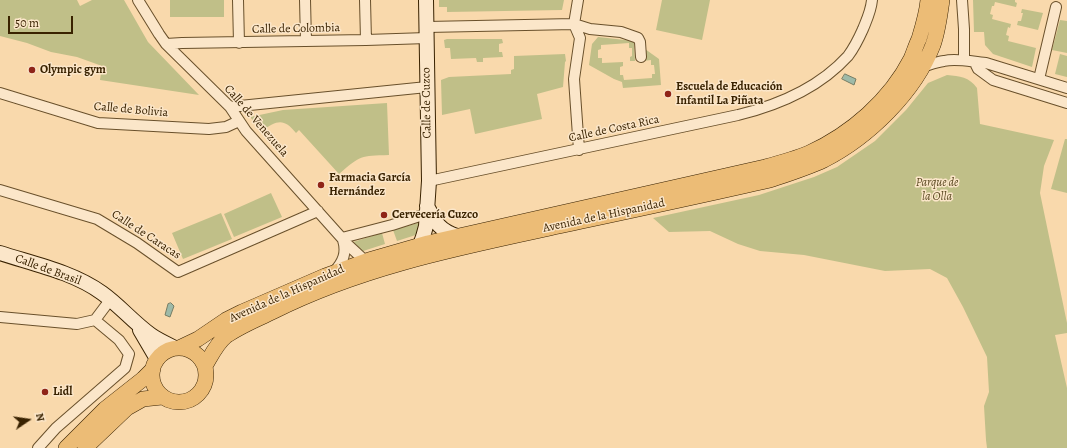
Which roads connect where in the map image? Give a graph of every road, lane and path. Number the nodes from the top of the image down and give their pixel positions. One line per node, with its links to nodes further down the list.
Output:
1 (138, 0): 17 (street, Calle de Venezuela)
2 (238, 0): 16 (street)
3 (306, 0): 15 (street)
4 (365, 0): 14 (street)
5 (426, 0): 13 (street, Calle de Cuzco)
6 (578, 0): 12 (street)
7 (872, 0): 29 (street, Calle de Costa Rica)
8 (928, 0): 34 (main road, Avenida de la Hispanidad)
9 (942, 0): 21 (main road, Avenida de la Hispanidad)
10 (962, 0): 19 (street)
11 (1056, 7): 22 (street)
12 (574, 24): 13 (street, Calle de Colombia); 18 (street, Calle de Colombia); 29 (street)
13 (427, 32): 14 (street, Calle de Colombia); 23 (street, Calle de Cuzco)
14 (366, 40): 15 (street, Calle de Colombia)
15 (306, 42): 16 (street, Calle de Colombia)
16 (239, 43): 17 (street, Calle de Colombia)
17 (166, 44): 27 (street, Calle de Venezuela)
18 (641, 57)
19 (964, 60): 20 (street); 21 (street)
20 (975, 63): 22 (street); 26 (street)
21 (922, 67): 46 (main road, Avenida de la Hispanidad)
22 (1039, 79): 24 (street)
23 (427, 87): 27 (street); 30 (street, Calle de Cuzco)
24 (1067, 88)
25 (0, 93): 28 (street, Calle de Bolivia)
26 (1067, 103)
27 (230, 107): 28 (street, Calle de Venezuela)
28 (239, 121): 33 (street, Calle de Venezuela)
29 (579, 150): 30 (street, Calle de Costa Rica)
30 (428, 182): 32 (street, Calle de Cuzco)
31 (0, 190): 33 (street, Calle de Caracas)
32 (427, 210): 34 (street); 35 (street); 36 (street, Calle de Cuzco)
33 (318, 211): 35 (street, Calle de Venezuela)
34 (458, 236): 36 (main road, Avenida de la Hispanidad)
35 (342, 238): 38 (street, Calle de Venezuela); 39 (street)
36 (420, 245): 38 (main road, Avenida de la Hispanidad)
37 (0, 253): 40 (street, Calle de Brasil)
38 (369, 260): 39 (main road, Avenida de la Hispanidad)
39 (334, 272): 44 (main road, Avenida de la Hispanidad)
40 (110, 300): 42 (street, Calle de Brasil); 43 (street)
41 (0, 318): 43 (street)
42 (133, 319): 44 (street, Calle de Brasil); 45 (street, Calle de Brasil)
43 (95, 320): 48 (street)
44 (177, 348): 45 (main road); 46 (main road)
45 (155, 364): 47 (main road); 49 (main road)
46 (205, 366): 47 (main road)
47 (162, 397): 50 (main road)
48 (38, 448)
49 (66, 448)
50 (85, 448)

